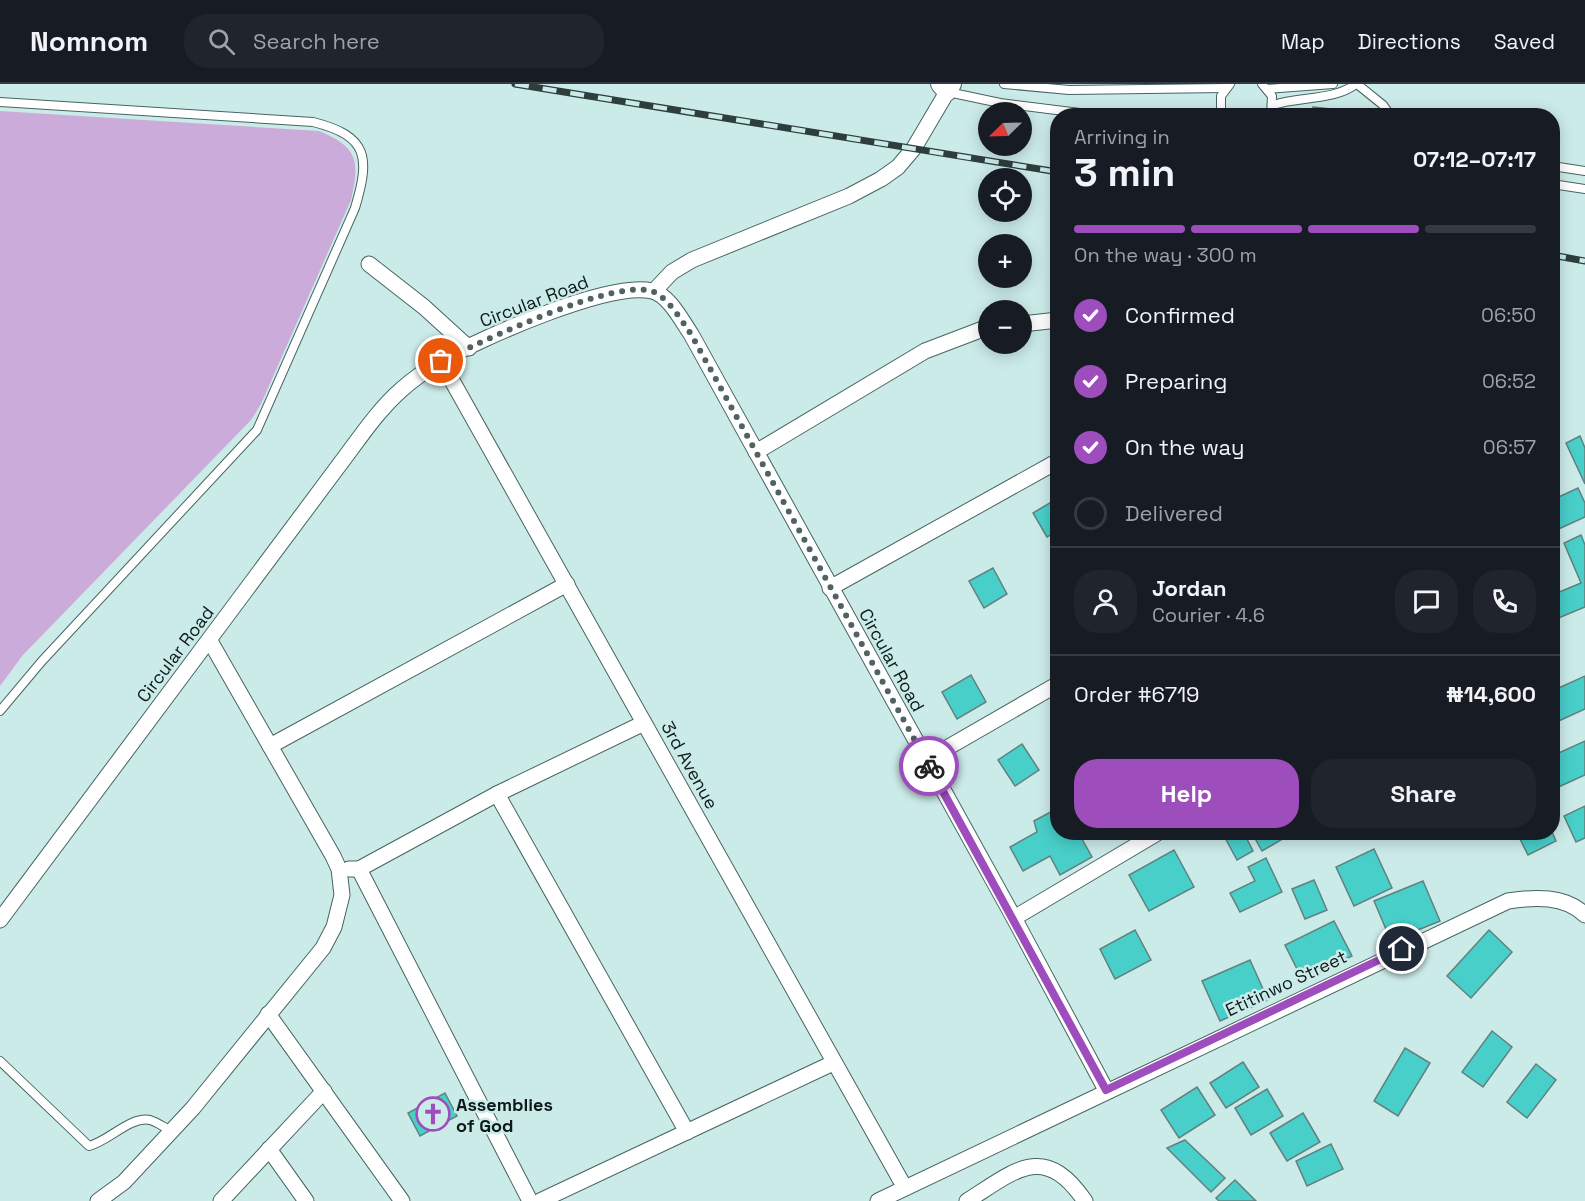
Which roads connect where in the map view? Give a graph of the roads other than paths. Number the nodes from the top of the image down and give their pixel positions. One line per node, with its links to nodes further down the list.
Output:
1 (1004, 84): 5 (lane)
2 (1333, 84): 6 (lane)
3 (1356, 84): 8 (lane); 11 (lane)
4 (946, 86): 12 (lane); 18 (street)
5 (1228, 86): 9 (lane)
6 (1265, 86): 8 (lane)
7 (0, 102): 30 (lane)
8 (1274, 105): 10 (lane)
9 (1220, 108)
10 (1273, 108)
11 (1385, 108)
12 (1050, 110)
13 (1560, 167): 14 (lane)
14 (1585, 171)
15 (1560, 185): 16 (lane)
16 (1585, 189)
17 (369, 264): 22 (street)
18 (654, 291): 22 (street, Circular Road); 24 (street, Circular Road)
19 (1050, 321): 20 (street)
20 (1032, 323)
21 (978, 330): 24 (street)
22 (469, 348): 23 (street, Circular Road)
23 (441, 361): 26 (street, 3rd Avenue); 28 (street, Circular Road)
24 (756, 452): 27 (street, Circular Road)
25 (1050, 465): 27 (street)
26 (567, 584): 31 (street, 3rd Avenue); 32 (street)
27 (830, 588): 33 (street, Circular Road)
28 (210, 641): 32 (street); 40 (street, Circular Road)
29 (1050, 689): 33 (street)
30 (0, 711)
31 (644, 723): 34 (street); 43 (street, 3rd Avenue)
32 (270, 746): 36 (street)
33 (926, 760): 39 (street, Circular Road)
34 (497, 794): 37 (street); 47 (street)
35 (1146, 840): 39 (street)
36 (339, 869): 37 (street); 41 (street)
37 (359, 869): 54 (street)
38 (1585, 915): 44 (street, Etitinwo Street)
39 (1014, 918): 44 (street, Circular Road)
40 (0, 920)
41 (268, 1014): 45 (street); 46 (street)
42 (0, 1061): 46 (lane)
43 (833, 1063): 47 (street); 49 (street, 3rd Avenue)
44 (1106, 1090): 49 (street, Etitinwo Street)
45 (324, 1091): 48 (street); 53 (street)
46 (172, 1131): 50 (street)
47 (687, 1132): 55 (street)
48 (269, 1149): 51 (street); 52 (street)
49 (905, 1188): 56 (street, Etitinwo Street)
50 (101, 1200)
51 (221, 1201)
52 (306, 1201)
53 (402, 1201)
54 (530, 1201)
55 (540, 1201)
56 (878, 1201)
57 (967, 1201): 58 (street)
58 (1085, 1201)

